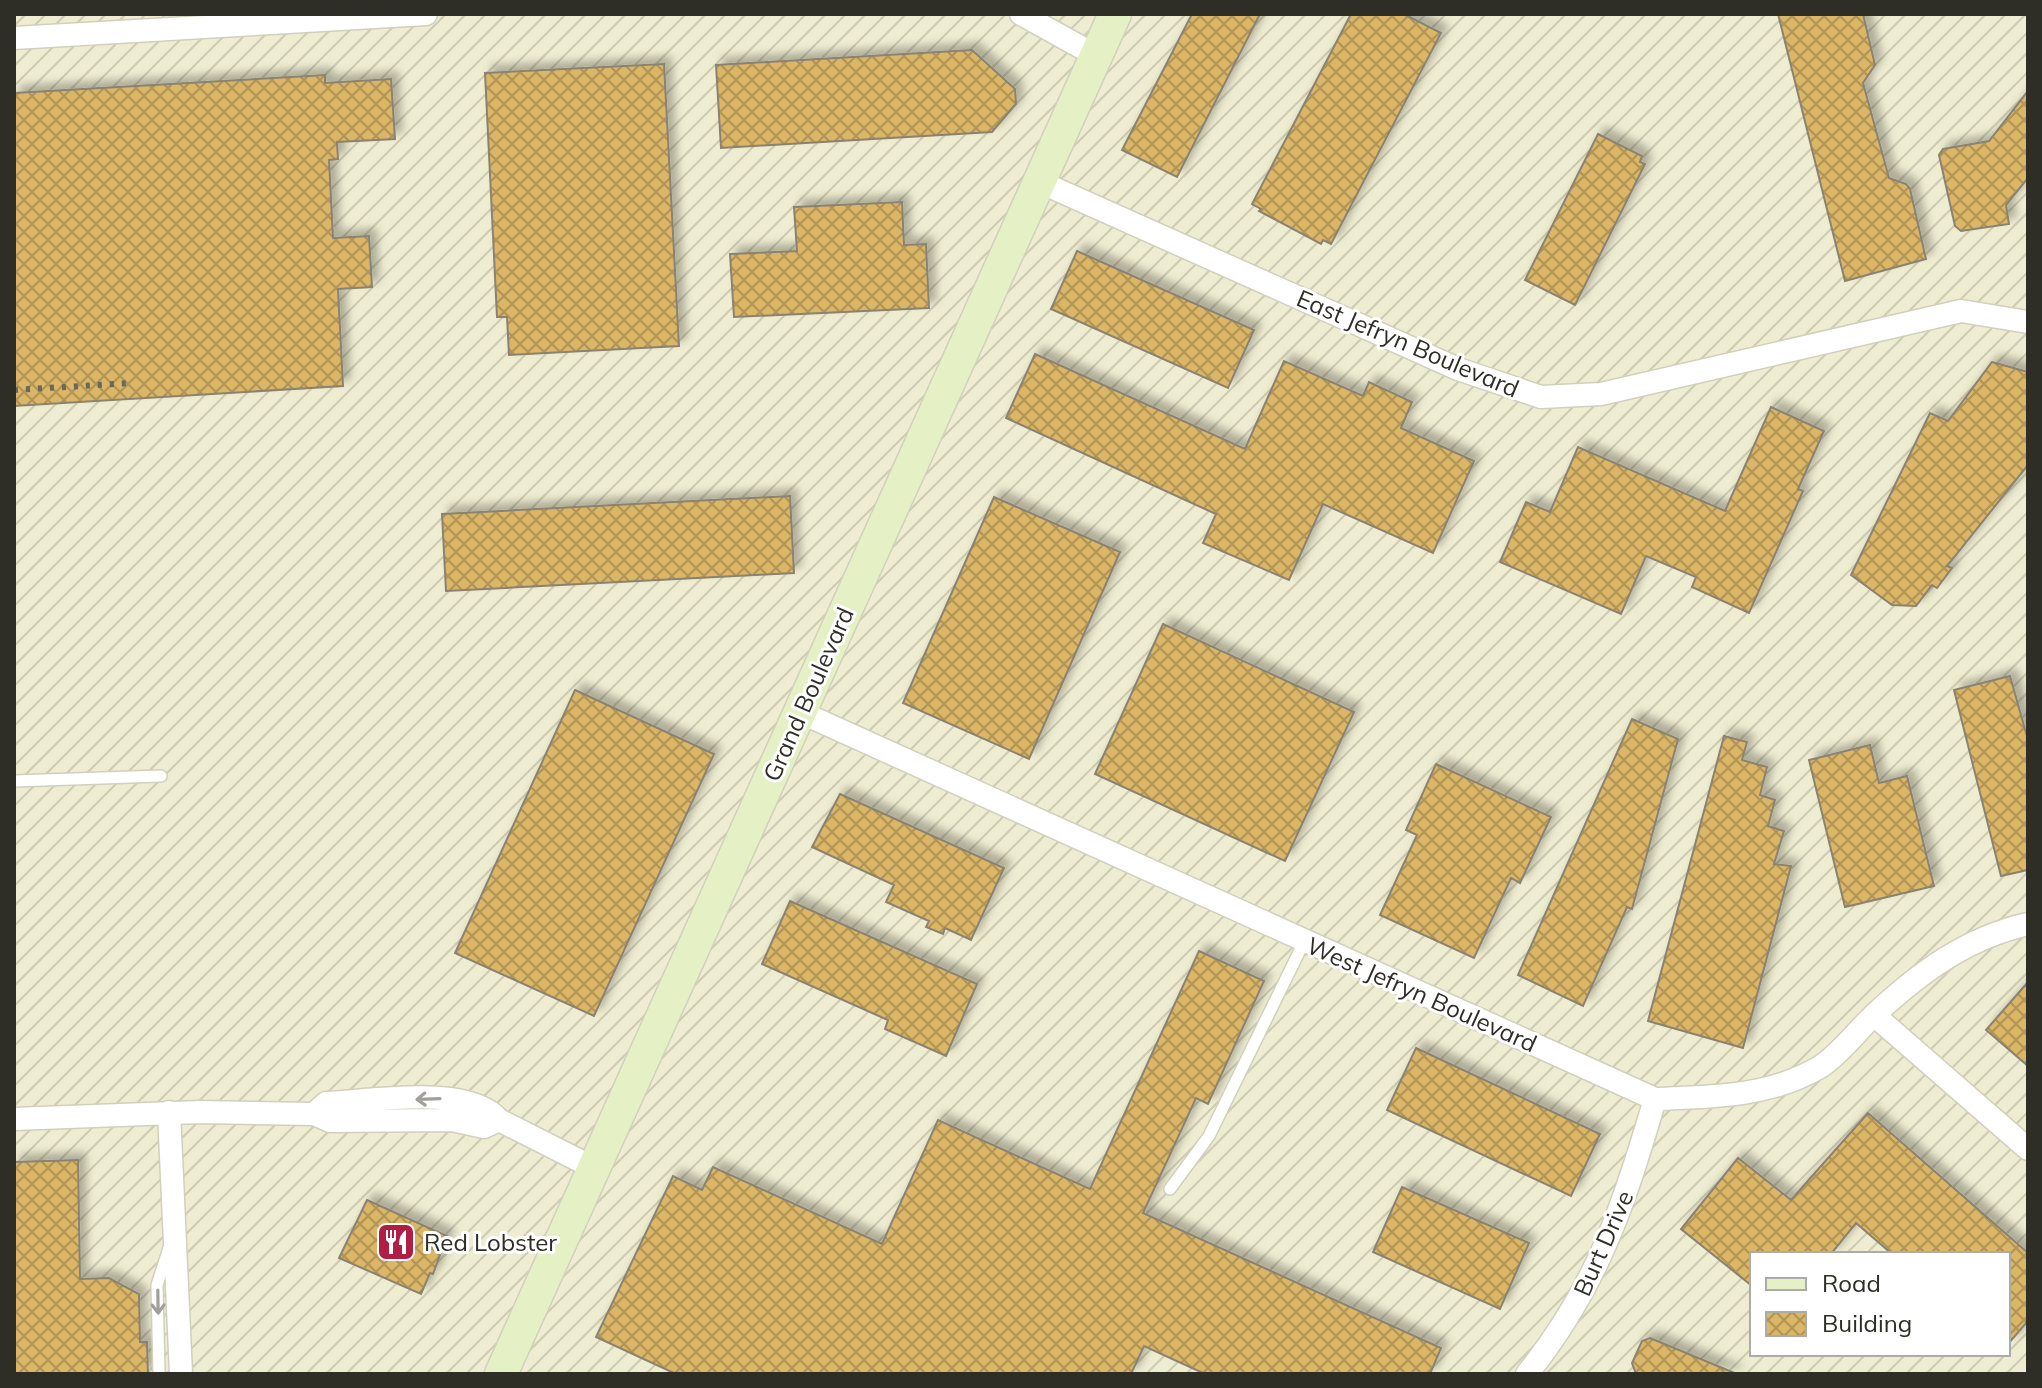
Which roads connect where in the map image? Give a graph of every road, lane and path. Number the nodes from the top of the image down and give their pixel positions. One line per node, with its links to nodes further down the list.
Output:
1 (426, 14): 4 (street)
2 (1021, 14): 5 (street)
3 (1115, 14): 5 (street, Grand Boulevard)
4 (14, 38)
5 (1095, 55): 6 (street, Grand Boulevard)
6 (1040, 182): 7 (street, East Jefryn Boulevard); 8 (street, Grand Boulevard)
7 (2028, 322)
8 (800, 712): 12 (street, West Jefryn Boulevard); 18 (street, Grand Boulevard)
9 (161, 776): 10 (lane)
10 (14, 781)
11 (2028, 924): 13 (street, West Jefryn Boulevard)
12 (1304, 942): 14 (street, West Jefryn Boulevard); 19 (lane)
13 (1874, 1015): 14 (street, West Jefryn Boulevard); 17 (street)
14 (1655, 1099): 24 (street, Burt Drive)
15 (169, 1112): 16 (street); 18 (street); 20 (street)
16 (14, 1119)
17 (2028, 1149)
18 (594, 1168): 23 (street, Grand Boulevard)
19 (1170, 1189)
20 (174, 1233): 21 (lane, one-way to 21); 22 (street)
21 (159, 1374)
22 (181, 1374)
23 (501, 1374)
24 (1527, 1374)

